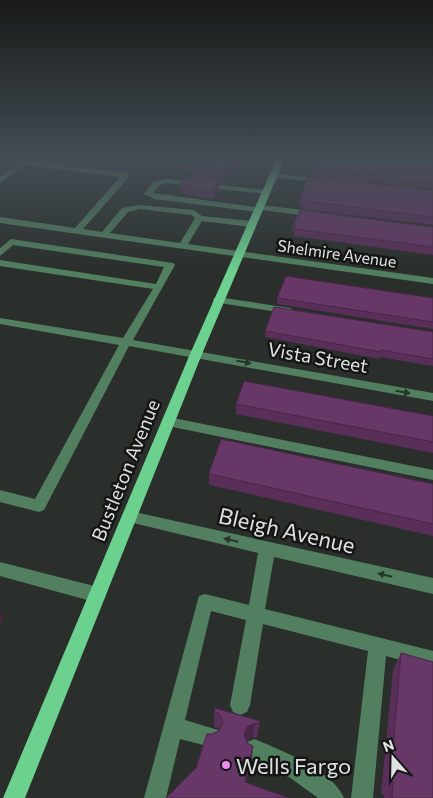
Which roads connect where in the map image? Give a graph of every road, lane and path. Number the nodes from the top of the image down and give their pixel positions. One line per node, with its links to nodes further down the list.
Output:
1 (107, 197): 9 (street)
2 (156, 197): 4 (street)
3 (264, 197): 4 (main road, Bustleton Avenue)
4 (258, 209): 5 (street); 8 (main road, Bustleton Avenue)
5 (319, 215)
6 (199, 218): 8 (street); 10 (street); 11 (street)
7 (1, 220): 9 (street, Shelmire Avenue)
8 (251, 224): 13 (main road, Bustleton Avenue)
9 (77, 231): 10 (street, Shelmire Avenue)
10 (104, 235): 11 (street, Shelmire Avenue)
11 (182, 246): 13 (street, Shelmire Avenue)
12 (0, 254): 16 (street)
13 (238, 254): 15 (street, Shelmire Avenue); 17 (main road, Bustleton Avenue)
14 (0, 263): 16 (street)
15 (433, 281)
16 (159, 288): 20 (street)
17 (218, 300): 18 (street); 21 (main road, Bustleton Avenue)
18 (297, 313)
19 (0, 321): 20 (street, Vista Street)
20 (126, 342): 21 (street, Vista Street); 25 (street)
21 (196, 354): 22 (street, Vista Street, one-way to 22); 23 (main road, Bustleton Avenue)
22 (433, 397)
23 (168, 422): 24 (street); 26 (main road, Bustleton Avenue)
24 (433, 475)
25 (0, 496)
26 (130, 517): 27 (street, Bleigh Avenue, one-way to 26); 30 (main road, Bustleton Avenue)
27 (267, 548): 29 (street, Bleigh Avenue, one-way to 27); 31 (street)
28 (0, 569): 30 (street)
29 (433, 586)
30 (98, 595): 38 (main road, Bustleton Avenue)
31 (256, 615): 32 (street); 34 (street); 35 (street)
32 (378, 645): 33 (street); 41 (street)
33 (433, 660)
34 (240, 704)
35 (173, 727): 36 (street); 39 (street)
36 (211, 737)
37 (254, 749): 40 (street)
38 (14, 798)
39 (155, 798)
40 (333, 798)
41 (362, 798)

